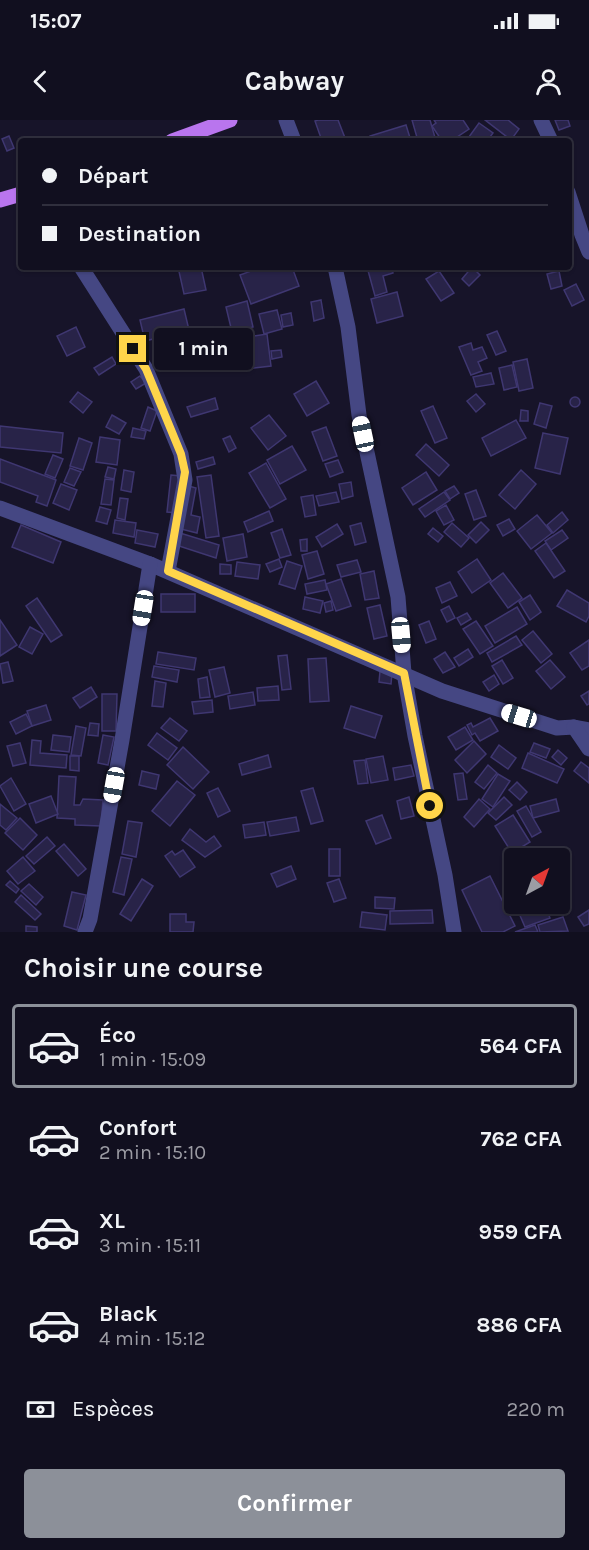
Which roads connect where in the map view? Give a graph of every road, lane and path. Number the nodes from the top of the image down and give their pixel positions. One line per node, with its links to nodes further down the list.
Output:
1 (230, 120): 4 (main road)
2 (286, 120): 5 (street)
3 (541, 120): 6 (street)
4 (180, 138)
5 (293, 138)
6 (550, 138)
7 (18, 194): 8 (main road)
8 (1, 197)
9 (572, 204): 10 (street)
10 (589, 252)
11 (83, 270): 15 (street)
12 (336, 270): 16 (street)
13 (0, 508): 14 (street)
14 (150, 564): 15 (street); 19 (street)
15 (168, 571): 16 (street)
16 (404, 673): 17 (street); 20 (street)
17 (582, 728): 18 (street)
18 (589, 749)
19 (85, 932)
20 (454, 932)

